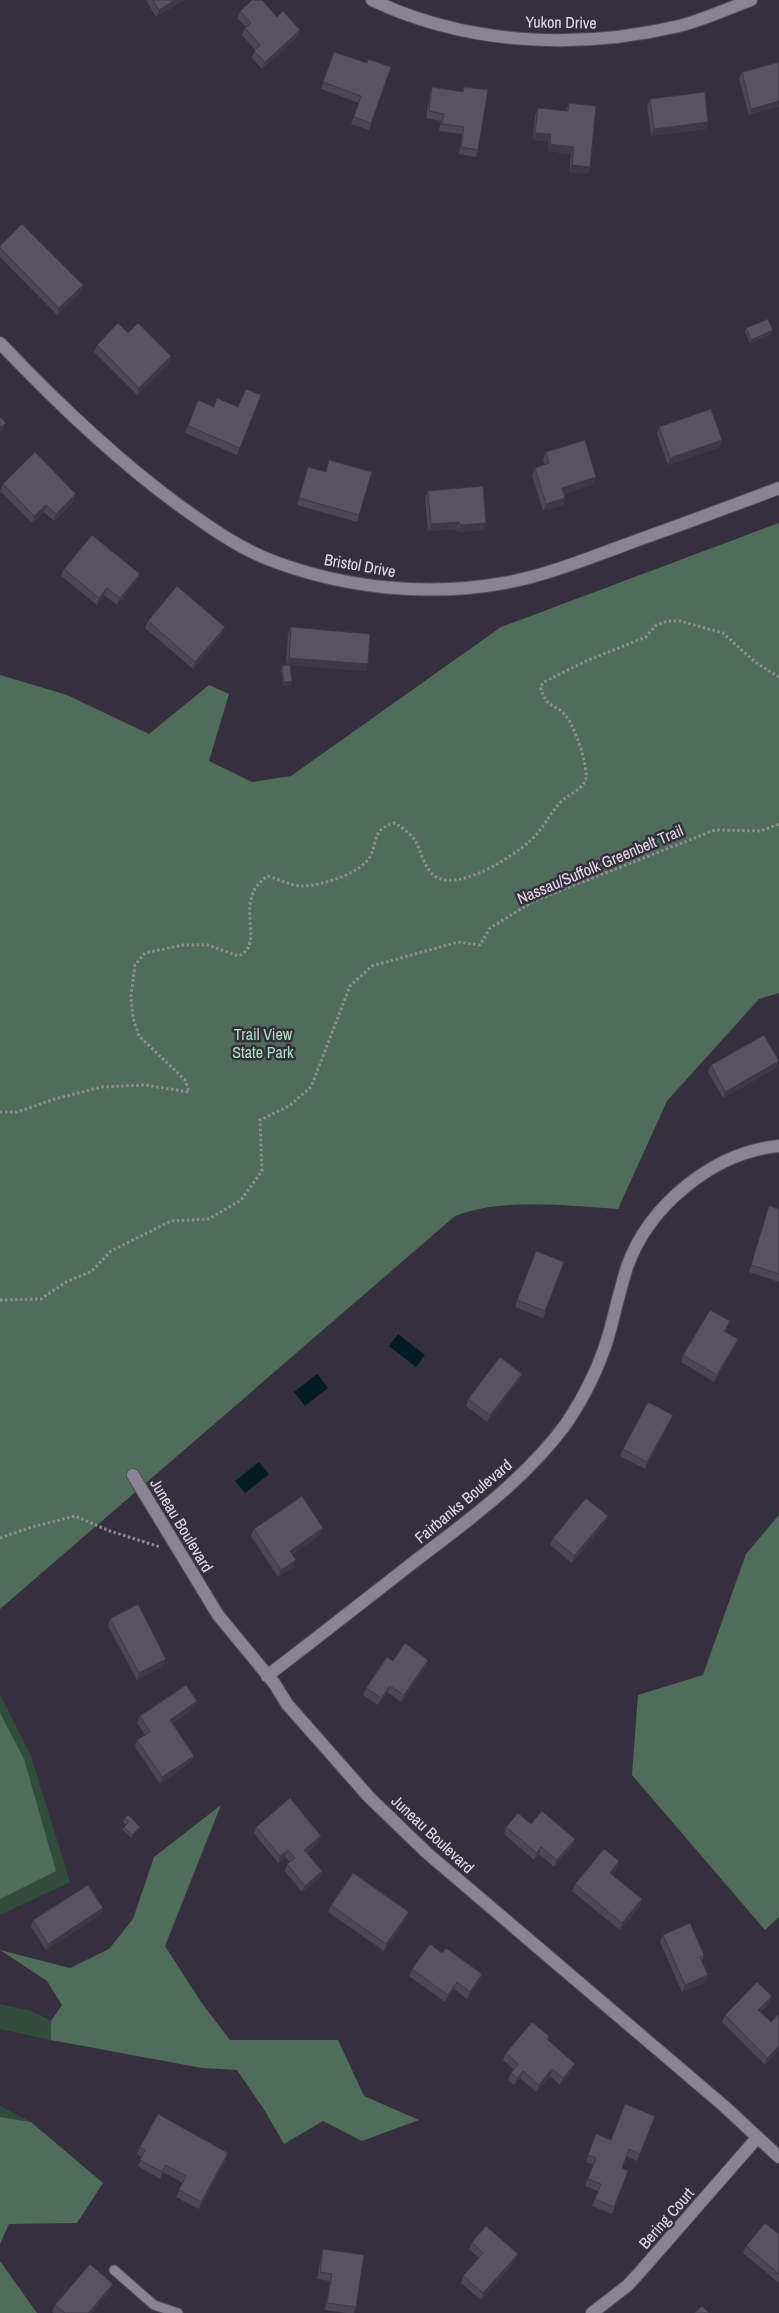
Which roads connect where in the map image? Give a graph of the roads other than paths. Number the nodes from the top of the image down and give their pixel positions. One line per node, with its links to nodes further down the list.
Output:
1 (372, 0): 2 (street, Yukon Drive)
2 (750, 0)
3 (0, 343): 4 (street, Bristol Drive)
4 (779, 488)
5 (779, 1146): 7 (street, Fairbanks Boulevard)
6 (132, 1475): 7 (street, Juneau Boulevard)
7 (267, 1676): 8 (street, Juneau Boulevard)
8 (757, 2138): 9 (street, Juneau Boulevard); 12 (street, Bering Court)
9 (779, 2157)
10 (114, 2270): 11 (lane)
11 (178, 2313)
12 (592, 2313)

